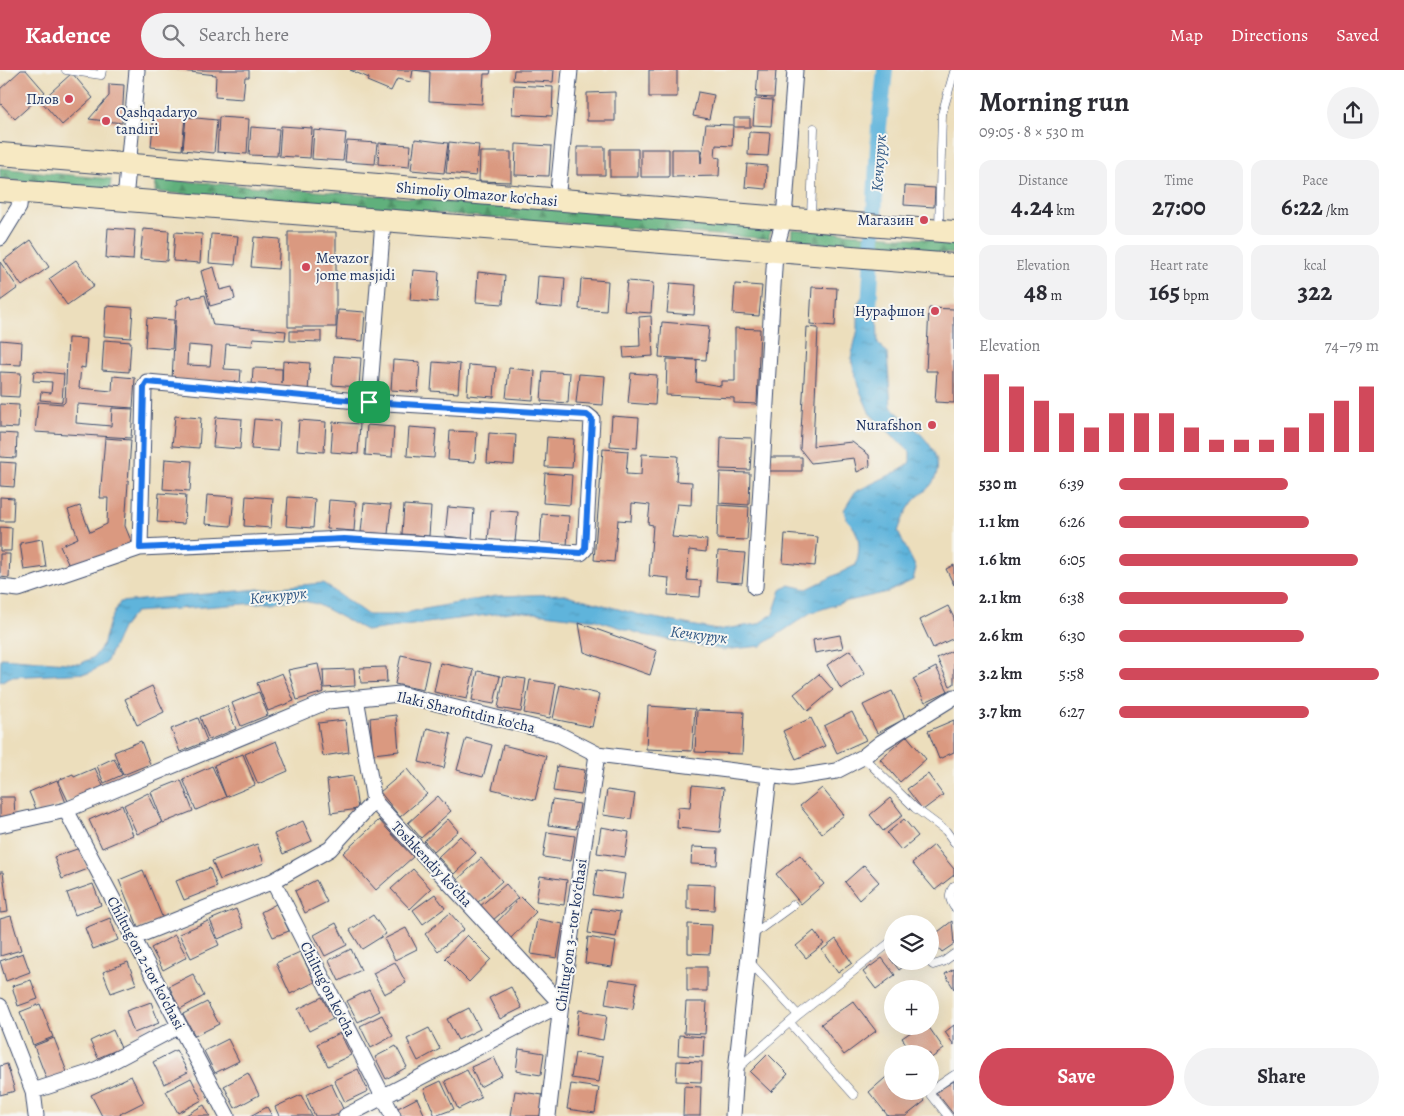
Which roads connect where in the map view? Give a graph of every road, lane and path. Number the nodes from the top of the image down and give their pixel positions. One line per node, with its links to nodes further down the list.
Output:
1 (66, 70): 2 (lane)
2 (102, 70)
3 (137, 70): 9 (street)
4 (570, 70): 12 (street)
5 (795, 70): 13 (street)
6 (954, 72): 16 (lane)
7 (814, 128): 15 (lane)
8 (0, 154): 9 (main road, Shimoliy Olmazor ko'chasi)
9 (127, 165): 11 (street); 12 (main road, Shimoliy Olmazor ko'chasi)
10 (10, 191): 11 (main road); 17 (street)
11 (125, 200): 14 (main road)
12 (557, 201): 13 (main road, Shimoliy Olmazor ko'chasi)
13 (784, 219): 15 (main road, Shimoliy Olmazor ko'chasi); 18 (street)
14 (383, 221): 18 (main road); 20 (street)
15 (811, 221): 16 (main road, Shimoliy Olmazor ko'chasi)
16 (946, 231)
17 (0, 238)
18 (775, 252): 19 (main road); 22 (street)
19 (954, 265)
20 (369, 402): 21 (street); 21 (street)
21 (140, 548): 23 (street)
22 (756, 587)
23 (0, 588)
24 (954, 697): 27 (street, Ilaki Sharofitdin ko'cha)
25 (356, 698): 26 (street, Ilaki Sharofitdin ko'cha); 29 (street); 30 (street, Ilaki Sharofitdin ko'cha)
26 (597, 754): 28 (street, Ilaki Sharofitdin ko'cha); 43 (street, Chiltug'on 3--tor koʻchasi)
27 (863, 757): 28 (street, Ilaki Sharofitdin ko'cha); 32 (lane)
28 (769, 777): 37 (street)
29 (374, 801): 33 (street); 43 (street, Toshkendiy ko'cha)
30 (66, 810): 31 (street, Ilaki Sharofitdin ko'cha); 38 (street, Chiltug'on 2-tor ko'chasi)
31 (0, 825)
32 (954, 842)
33 (272, 881): 38 (street); 52 (street, Chiltug'on ko'cha)
34 (954, 886): 36 (lane)
35 (793, 905): 37 (lane)
36 (954, 907)
37 (752, 935): 41 (street)
38 (132, 938): 47 (street, Chiltug'on 2-tor ko'chasi)
39 (884, 947): 45 (lane)
40 (954, 954): 42 (lane)
41 (749, 960): 45 (lane); 48 (street)
42 (939, 963)
43 (561, 1004): 52 (street); 57 (street, Chiltug'on 3--tor koʻchasi)
44 (0, 1006): 50 (street)
45 (798, 1015): 46 (lane)
46 (790, 1022): 48 (lane); 51 (lane)
47 (179, 1026): 50 (street); 54 (street, Chiltug'on 2-tor ko'chasi)
48 (736, 1070): 58 (street)
49 (954, 1075): 59 (lane)
50 (33, 1091): 53 (street)
51 (854, 1095)
52 (383, 1097): 55 (street); 56 (street, Chiltug'on ko'cha)
53 (36, 1116)
54 (227, 1116)
55 (346, 1116)
56 (393, 1116)
57 (548, 1116)
58 (733, 1116)
59 (948, 1116)

